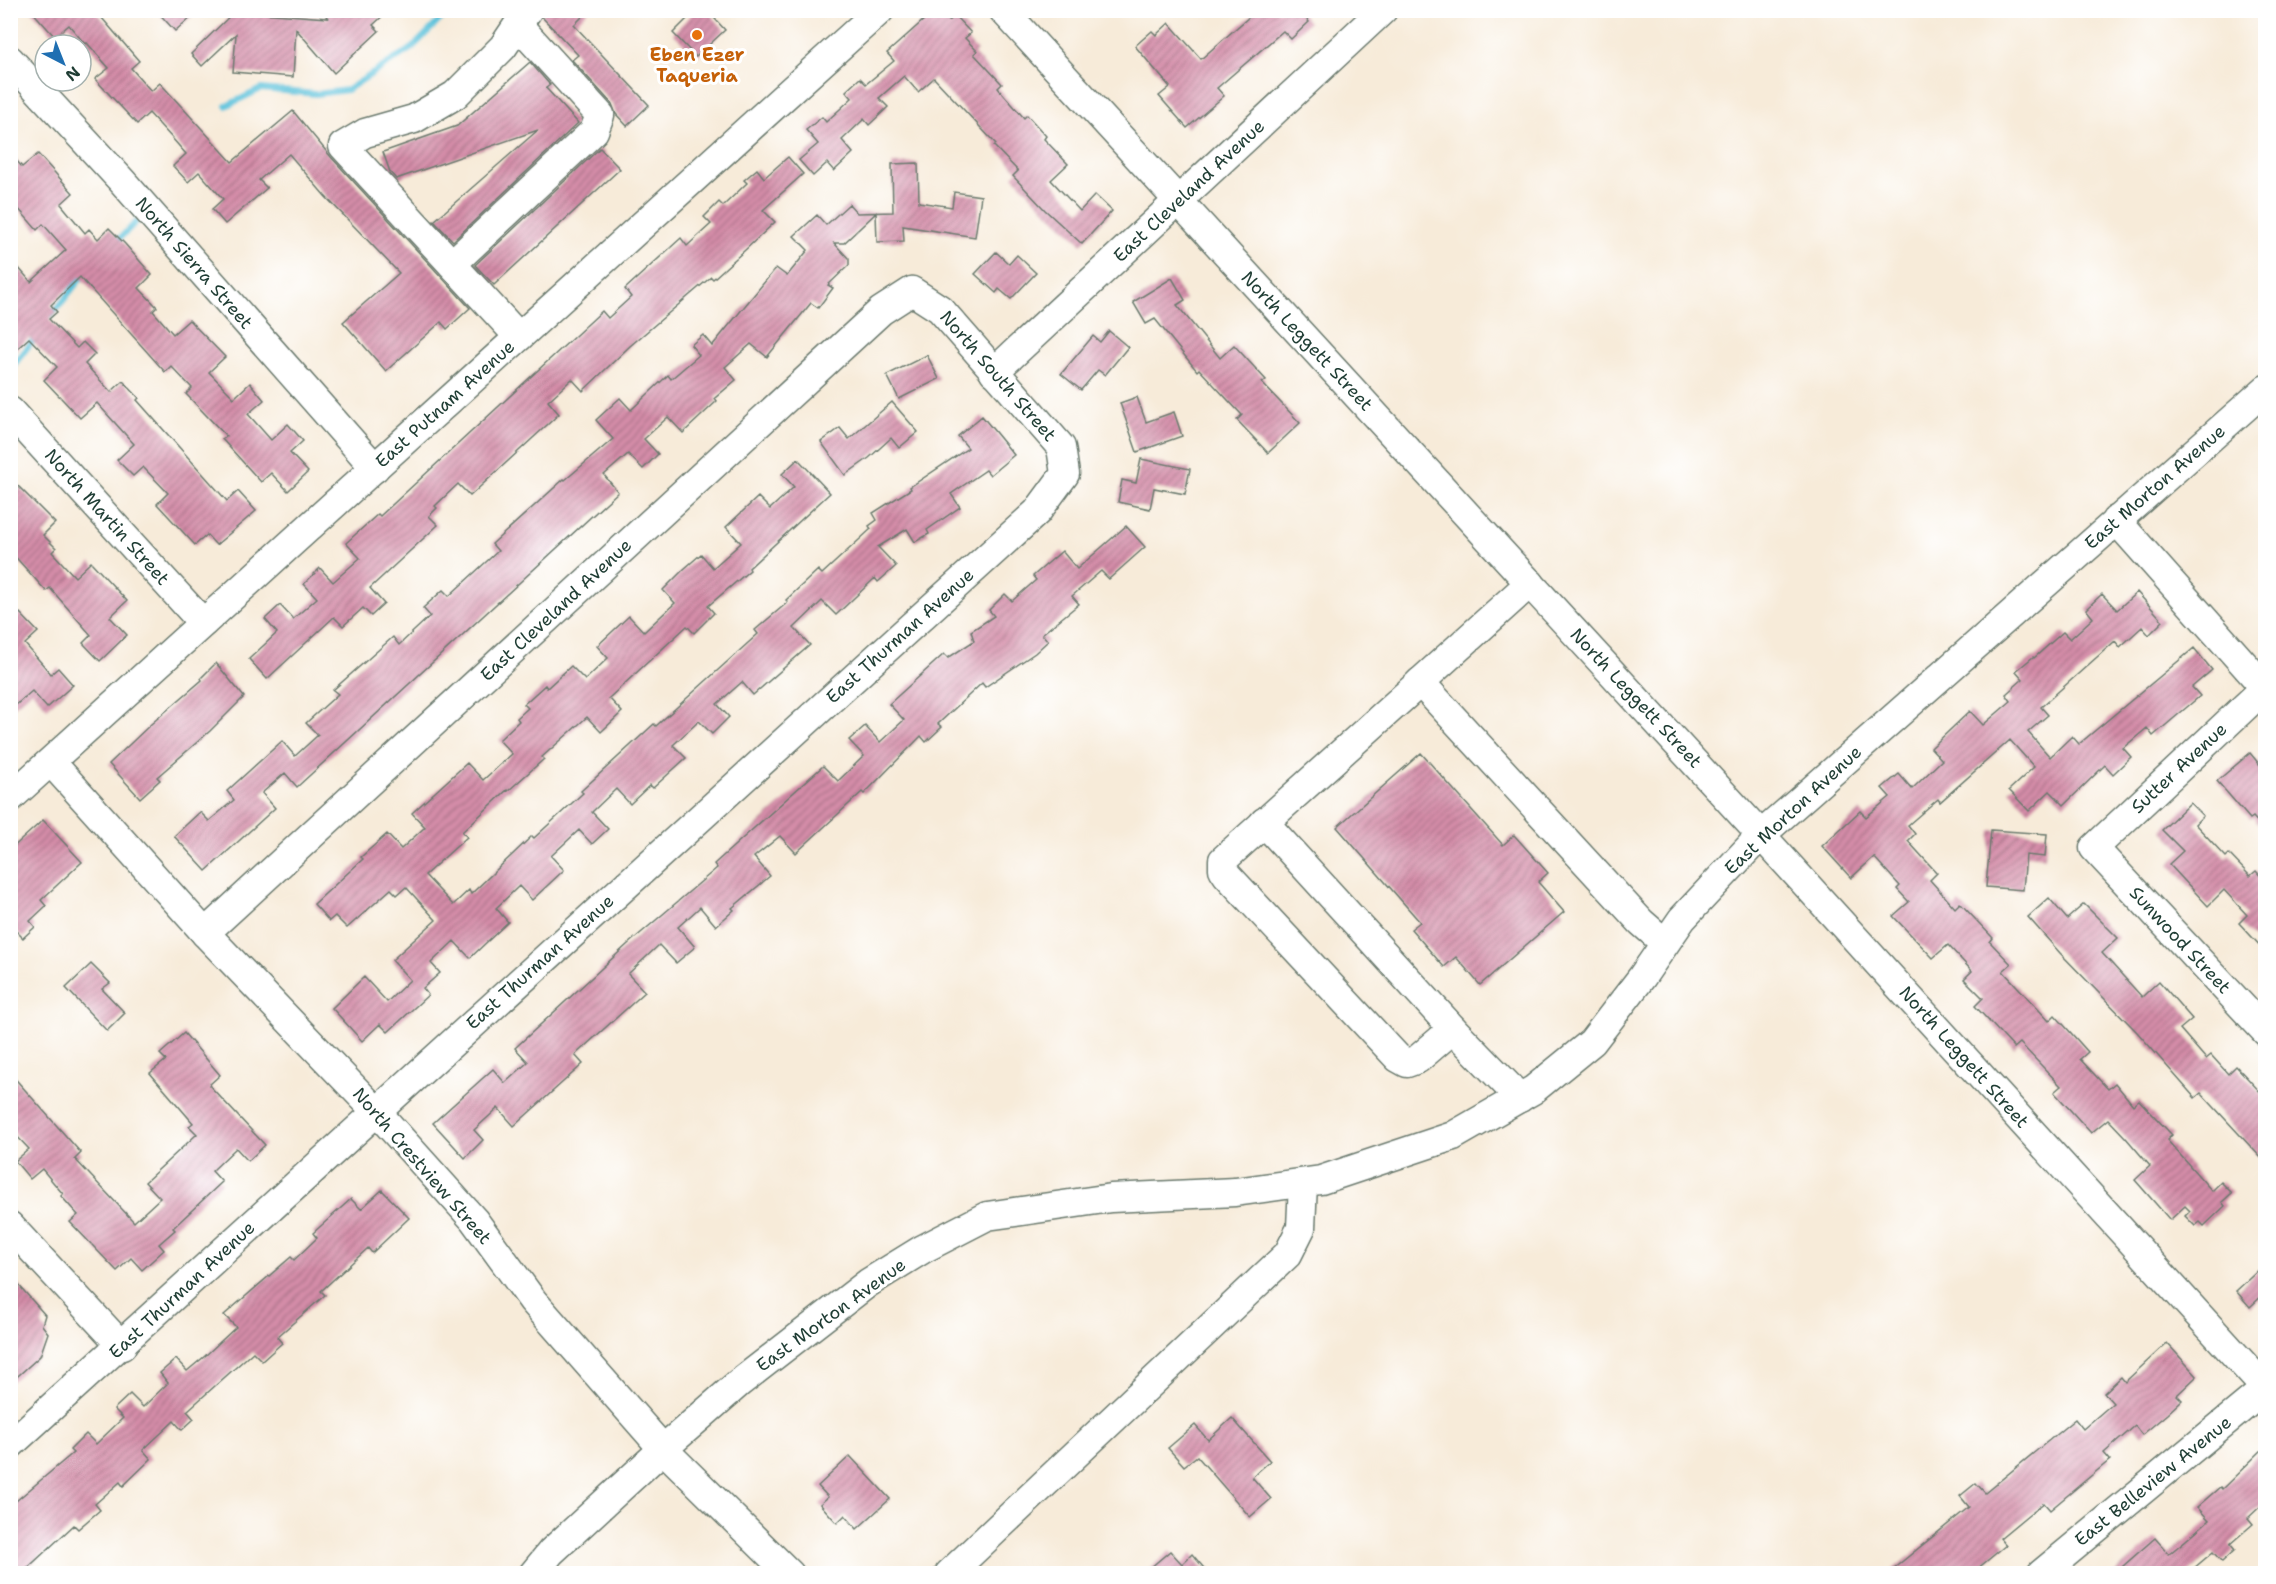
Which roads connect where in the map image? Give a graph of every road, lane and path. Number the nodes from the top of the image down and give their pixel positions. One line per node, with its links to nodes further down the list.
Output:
1 (880, 10): 9 (street, East Putnam Avenue)
2 (1004, 10): 6 (street, North Leggett Street)
3 (1383, 10): 6 (street, East Cleveland Avenue)
4 (523, 18): 7 (street); 7 (street)
5 (10, 60): 13 (street, North Sierra Street)
6 (1179, 201): 10 (street, East Cleveland Avenue); 16 (street, North Leggett Street)
7 (452, 264): 9 (street)
8 (912, 291): 10 (street, North South Street); 25 (street, East Cleveland Avenue)
9 (519, 337): 13 (street, East Putnam Avenue)
10 (994, 372): 14 (street, North South Street)
11 (2265, 389): 15 (street, East Morton Avenue)
12 (10, 411): 17 (street, North Martin Street)
13 (375, 468): 17 (street, East Putnam Avenue)
14 (1065, 474): 30 (street, East Thurman Avenue)
15 (2116, 520): 19 (street); 23 (street, East Morton Avenue)
16 (1530, 583): 18 (street); 23 (street, North Leggett Street)
17 (203, 623): 20 (street, East Putnam Avenue)
18 (1420, 682): 22 (street); 26 (street)
19 (2265, 688): 24 (street, Sutter Avenue)
20 (51, 762): 21 (street, East Putnam Avenue); 25 (street, North Crestview Street)
21 (14, 787)
22 (1264, 822): 27 (street); 27 (street)
23 (1761, 835): 26 (street, East Morton Avenue); 34 (street, North Leggett Street)
24 (2094, 848): 28 (street, Sunwood Street)
25 (205, 933): 30 (street, North Crestview Street)
26 (1665, 943): 29 (street, East Morton Avenue)
27 (1453, 1029): 29 (street)
28 (2265, 1032)
29 (1520, 1098): 31 (street, East Morton Avenue)
30 (376, 1111): 33 (street, East Thurman Avenue); 36 (street, North Crestview Street)
31 (1303, 1183): 36 (street, East Morton Avenue); 39 (street)
32 (10, 1226): 33 (street)
33 (122, 1346): 35 (street, East Thurman Avenue)
34 (2265, 1389): 40 (street, East Belleview Avenue)
35 (10, 1445)
36 (663, 1449): 37 (street, East Morton Avenue); 38 (street, North Crestview Street)
37 (533, 1574)
38 (790, 1574)
39 (949, 1574)
40 (2040, 1574)

